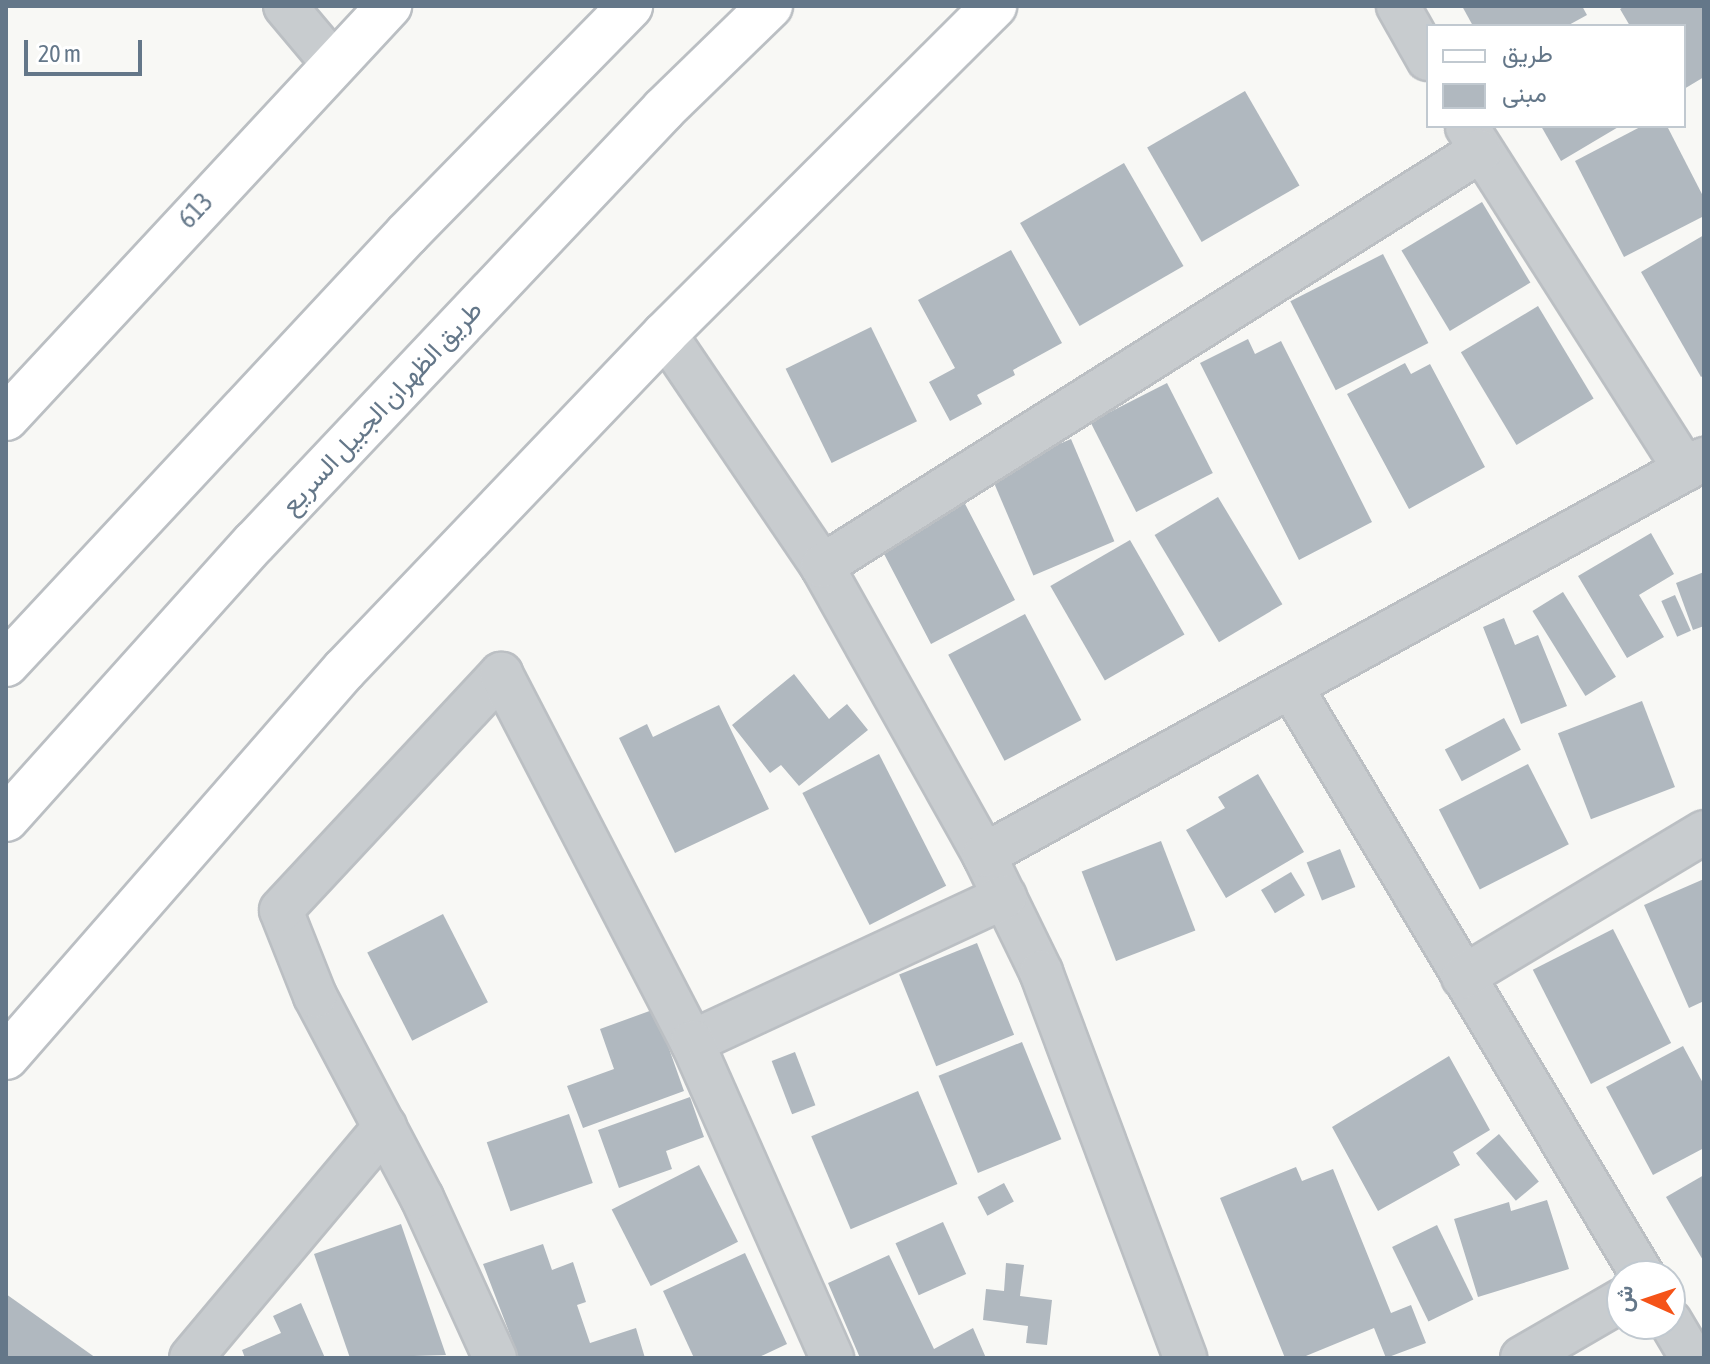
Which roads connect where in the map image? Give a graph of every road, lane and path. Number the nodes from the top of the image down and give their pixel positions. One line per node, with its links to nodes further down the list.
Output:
1 (285, 6): 8 (street)
2 (389, 6): 8 (main road, 613)
3 (630, 6): 14 (main road)
4 (770, 6): 16 (main road, طريق الظهران الجبيل السريع)
5 (994, 6): 10 (main road)
6 (1398, 6): 7 (street)
7 (1426, 55)
8 (333, 63): 11 (main road, 613)
9 (1473, 138): 12 (street); 13 (street)
10 (665, 334): 13 (street); 22 (main road)
11 (6, 418)
12 (1695, 464): 15 (street)
13 (822, 566): 18 (street)
14 (6, 664)
15 (1291, 687): 18 (street); 20 (street)
16 (6, 819)
17 (1704, 832): 20 (street)
18 (984, 855): 19 (street)
19 (1005, 897): 21 (street); 30 (street)
20 (1463, 977): 24 (street)
21 (692, 1042): 23 (street); 29 (street)
22 (6, 1057)
23 (385, 1127): 27 (street); 28 (street)
24 (1633, 1260)
25 (1606, 1309): 31 (street)
26 (1681, 1340): 32 (street)
27 (191, 1358)
28 (495, 1358)
29 (832, 1358)
30 (1185, 1358)
31 (1522, 1358)
32 (1692, 1358)

